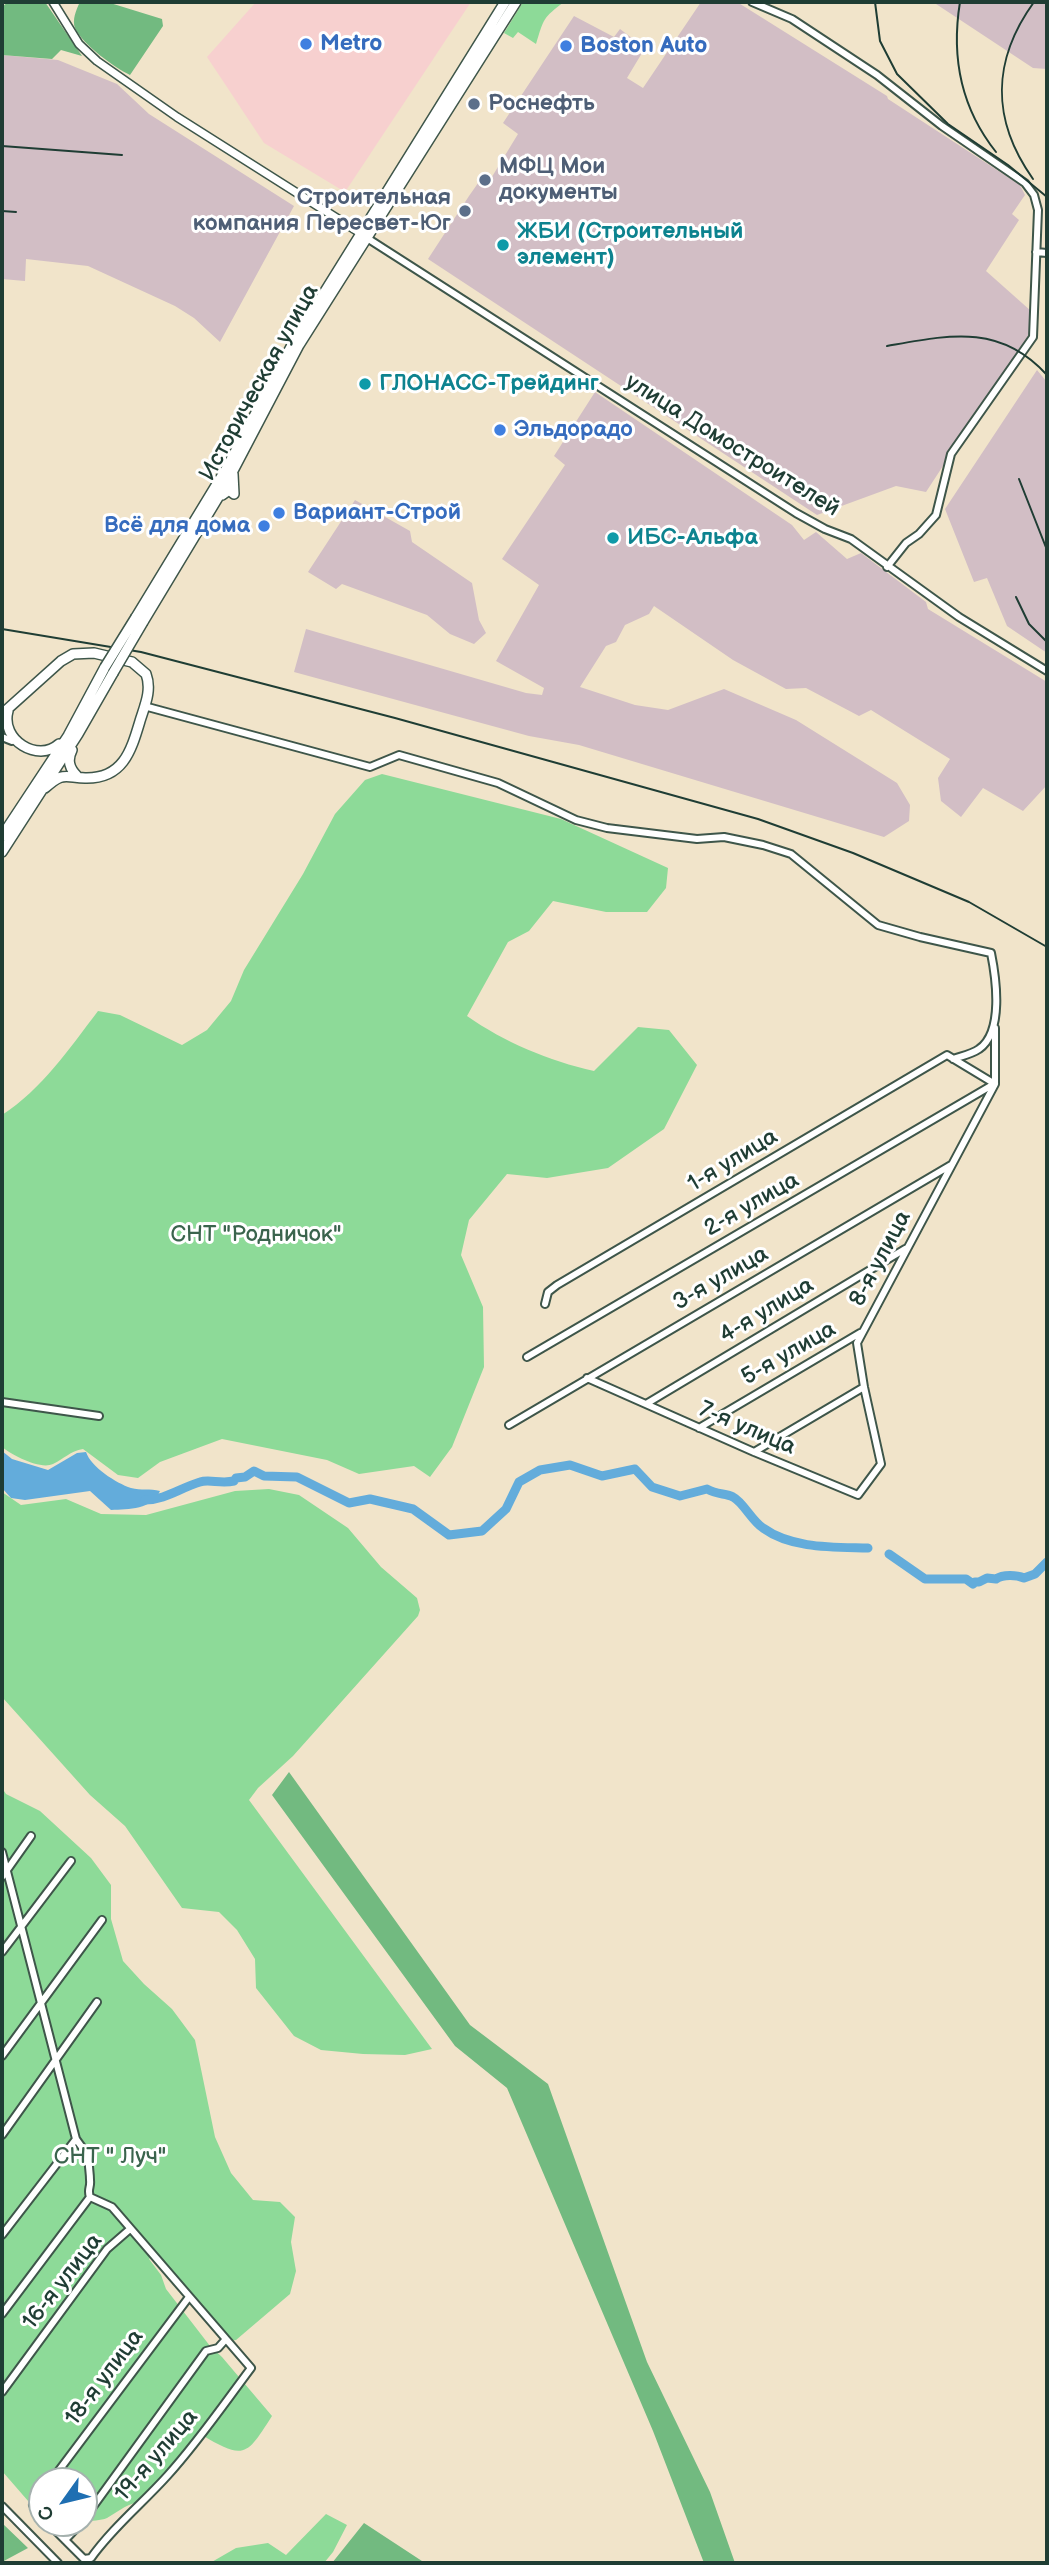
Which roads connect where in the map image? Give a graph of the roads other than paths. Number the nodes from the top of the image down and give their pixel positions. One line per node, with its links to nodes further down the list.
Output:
1 (53, 2): 5 (main road)
2 (505, 2): 5 (highway, Историческая улица)
3 (516, 2): 5 (highway, Историческая улица)
4 (751, 2): 6 (street)
5 (364, 235): 10 (street, улица Домостроителей); 11 (highway, Историческая улица); 11 (highway, Историческая улица)
6 (1037, 236): 7 (street); 8 (street)
7 (1047, 237)
8 (1036, 252): 9 (street); 10 (street)
9 (1047, 253)
10 (887, 567): 13 (street, улица Домостроителей)
11 (140, 620): 12 (highway, Историческая улица, bridge)
12 (109, 670): 16 (highway, Историческая улица); 17 (highway, Историческая улица)
13 (1047, 671)
14 (144, 706): 15 (highway); 21 (highway); 25 (street)
15 (5, 711): 19 (highway)
16 (78, 734): 21 (highway); 22 (highway, Историческая улица)
17 (68, 736): 20 (highway); 22 (highway, Историческая улица)
18 (2, 737): 19 (street)
19 (12, 741): 20 (highway)
20 (27, 748): 22 (highway)
21 (77, 776): 22 (highway)
22 (41, 785): 23 (highway); 24 (highway)
23 (2, 836)
24 (2, 852)
25 (995, 1025): 26 (street, 1-я улица); 27 (street)
26 (950, 1057): 27 (street); 30 (street, 1-я улица)
27 (995, 1084): 28 (street, 8-я улица); 32 (street, 2-я улица)
28 (951, 1165): 29 (street, 8-я улица); 33 (street, 3-я улица)
29 (906, 1249): 31 (street, 8-я улица); 36 (street, 4-я улица)
30 (545, 1304)
31 (861, 1333): 34 (street, 8-я улица); 39 (street, 5-я улица)
32 (527, 1357)
33 (587, 1378): 36 (street, 7-я улица); 38 (street, 3-я улица)
34 (864, 1387): 40 (street); 41 (street, 8-я улица)
35 (2, 1402): 37 (street)
36 (646, 1404): 39 (street, 7-я улица)
37 (99, 1416)
38 (509, 1425)
39 (699, 1427): 40 (street, 7-я улица)
40 (754, 1452): 41 (street, 7-я улица)
41 (881, 1464)
42 (31, 1836): 45 (street)
43 (2, 1852): 45 (street)
44 (71, 1861): 47 (street)
45 (4, 1874): 47 (street)
46 (102, 1920): 50 (street)
47 (20, 1930): 48 (street); 50 (street)
48 (2, 1952)
49 (97, 2001): 52 (street)
50 (41, 2004): 51 (street); 52 (street)
51 (2, 2056)
52 (56, 2062): 53 (street); 54 (street)
53 (2, 2134)
54 (76, 2139): 55 (street); 57 (street)
55 (90, 2197): 56 (street); 59 (street)
56 (130, 2229): 58 (street); 61 (street, 16-я улица)
57 (2, 2235)
58 (189, 2297): 60 (street); 62 (street, 18-я улица)
59 (2, 2314)
60 (226, 2339): 63 (street, 19-я улица); 68 (street, 19-я улица)
61 (2, 2392)
62 (62, 2467)
63 (98, 2500)
64 (2, 2506): 69 (street)
65 (62, 2537): 67 (street)
66 (68, 2537): 67 (street, 19-я улица)
67 (65, 2540): 68 (street)
68 (86, 2561)
69 (58, 2563)

